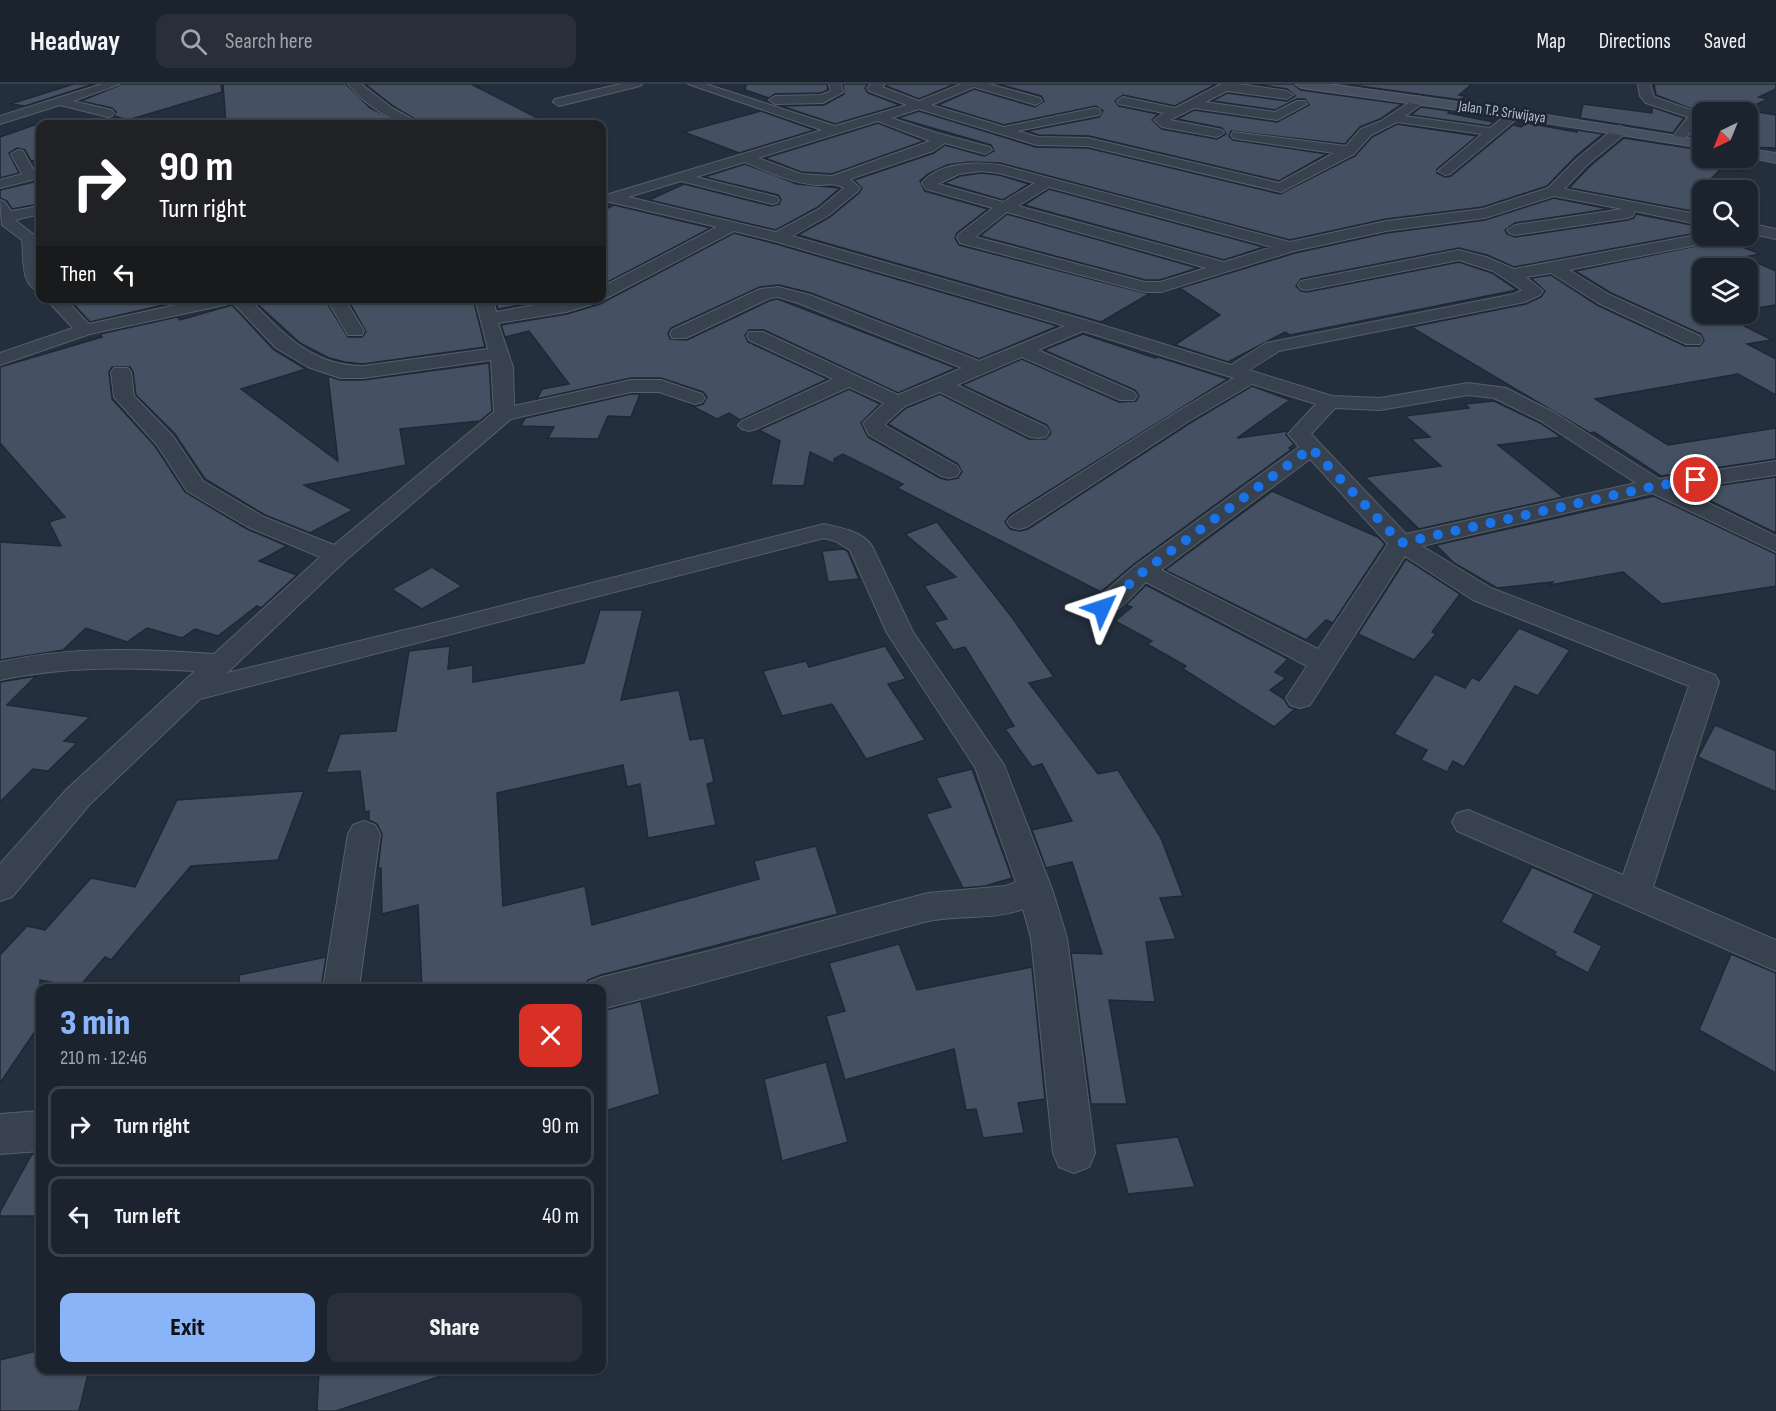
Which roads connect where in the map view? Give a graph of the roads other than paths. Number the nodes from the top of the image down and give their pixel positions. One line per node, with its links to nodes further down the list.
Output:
1 (114, 84): 21 (street)
2 (354, 84): 33 (street)
3 (636, 84): 15 (street)
4 (694, 84): 34 (street)
5 (835, 84): 17 (street)
6 (879, 84): 25 (street)
7 (938, 84): 14 (street)
8 (971, 84): 14 (street)
9 (976, 84): 19 (street)
10 (1301, 84): 18 (main road, Jalan T.P. Sriwijaya)
11 (1644, 84): 41 (street)
12 (1229, 86): 16 (street); 23 (street)
13 (572, 88): 15 (street)
14 (957, 90): 25 (street)
15 (591, 95): 22 (street)
16 (1287, 95)
17 (775, 100)
18 (1419, 100): 29 (main road, Jalan T.P. Sriwijaya); 31 (street)
19 (1036, 101)
20 (1123, 101): 27 (street)
21 (62, 102): 28 (street); 32 (street)
22 (559, 102)
23 (1192, 104): 24 (street); 27 (street)
24 (1301, 104)
25 (919, 105): 30 (street); 35 (street)
26 (1095, 112): 35 (street)
27 (1177, 112): 38 (street)
28 (108, 113)
29 (1515, 114): 36 (main road, Jalan T.P. Sriwijaya); 37 (street)
30 (877, 117): 34 (street); 40 (street)
31 (1395, 118): 37 (street); 44 (street)
32 (0, 120)
33 (406, 120)
34 (834, 130): 47 (street)
35 (1001, 130): 44 (street)
36 (1621, 130): 41 (main road, Jalan T.P. Sriwijaya); 54 (street)
37 (1492, 132): 49 (street)
38 (1217, 133)
39 (1238, 135): 44 (street)
40 (932, 136): 43 (street); 51 (street)
41 (1677, 140): 42 (main road, Jalan T.P. Sriwijaya)
42 (1692, 142)
43 (985, 150)
44 (1349, 151)
45 (18, 154): 53 (street)
46 (1758, 155): 48 (main road)
47 (745, 157): 50 (street); 51 (street)
48 (1776, 158)
49 (1445, 171)
50 (680, 177): 55 (street); 56 (street)
51 (834, 180): 67 (street)
52 (1046, 182): 57 (street); 57 (street); 70 (street)
53 (0, 184)
54 (1553, 191): 59 (street); 61 (street)
55 (606, 199): 63 (street)
56 (772, 200)
57 (1005, 207): 72 (street); 72 (street)
58 (36, 210): 60 (street)
59 (1652, 210): 62 (street); 64 (street)
60 (3, 211): 74 (street)
61 (1485, 213): 64 (street); 70 (street)
62 (1692, 218)
63 (732, 226): 67 (street); 76 (street)
64 (1515, 230): 69 (street)
65 (1758, 230): 66 (street)
66 (1776, 234)
67 (778, 237): 83 (street)
68 (1692, 240): 71 (street)
69 (1532, 242)
70 (1290, 247): 72 (street)
71 (1556, 262): 73 (street); 88 (street)
72 (1222, 267)
73 (1512, 273): 75 (street); 94 (street)
74 (36, 282)
75 (1307, 285)
76 (606, 292)
77 (58, 303): 84 (street)
78 (213, 303): 84 (street)
79 (241, 303): 90 (street)
80 (339, 303): 85 (street)
81 (578, 303): 82 (street)
82 (486, 309): 90 (street)
83 (1083, 325): 89 (street); 94 (street)
84 (86, 330): 91 (street)
85 (356, 331)
86 (679, 334): 92 (street)
87 (756, 336): 95 (street)
88 (1693, 340)
89 (1021, 350): 92 (street); 97 (street)
90 (499, 353): 101 (street)
91 (0, 359)
92 (978, 368): 96 (street)
93 (121, 372): 111 (street)
94 (1241, 374): 100 (street); 108 (street)
95 (849, 379): 99 (street); 102 (street)
96 (940, 384): 99 (street); 103 (street)
97 (1127, 396)
98 (695, 398): 101 (street)
99 (898, 402): 106 (street)
100 (1330, 402): 104 (street); 107 (street)
101 (504, 414): 111 (street)
102 (749, 425)
103 (1038, 432)
104 (1311, 448): 109 (street); 112 (street)
105 (1776, 468): 107 (street)
106 (949, 471)
107 (1655, 486): 109 (street); 110 (street)
108 (1019, 522)
109 (1401, 543): 114 (street); 123 (street)
110 (1776, 545)
111 (337, 555): 115 (street)
112 (1144, 571): 113 (street); 114 (street)
113 (1102, 608)
114 (1323, 663): 118 (street)
115 (221, 664): 116 (street); 117 (street)
116 (0, 671)
117 (190, 692): 121 (street); 122 (street)
118 (1300, 698)
119 (1468, 822): 123 (street)
120 (364, 834): 125 (street)
121 (0, 886)
122 (1035, 889): 126 (street); 129 (street)
123 (1634, 893): 124 (street)
124 (1776, 956)
125 (342, 984)
126 (606, 992)
127 (36, 1131): 128 (street)
128 (0, 1134)
129 (1074, 1153)

